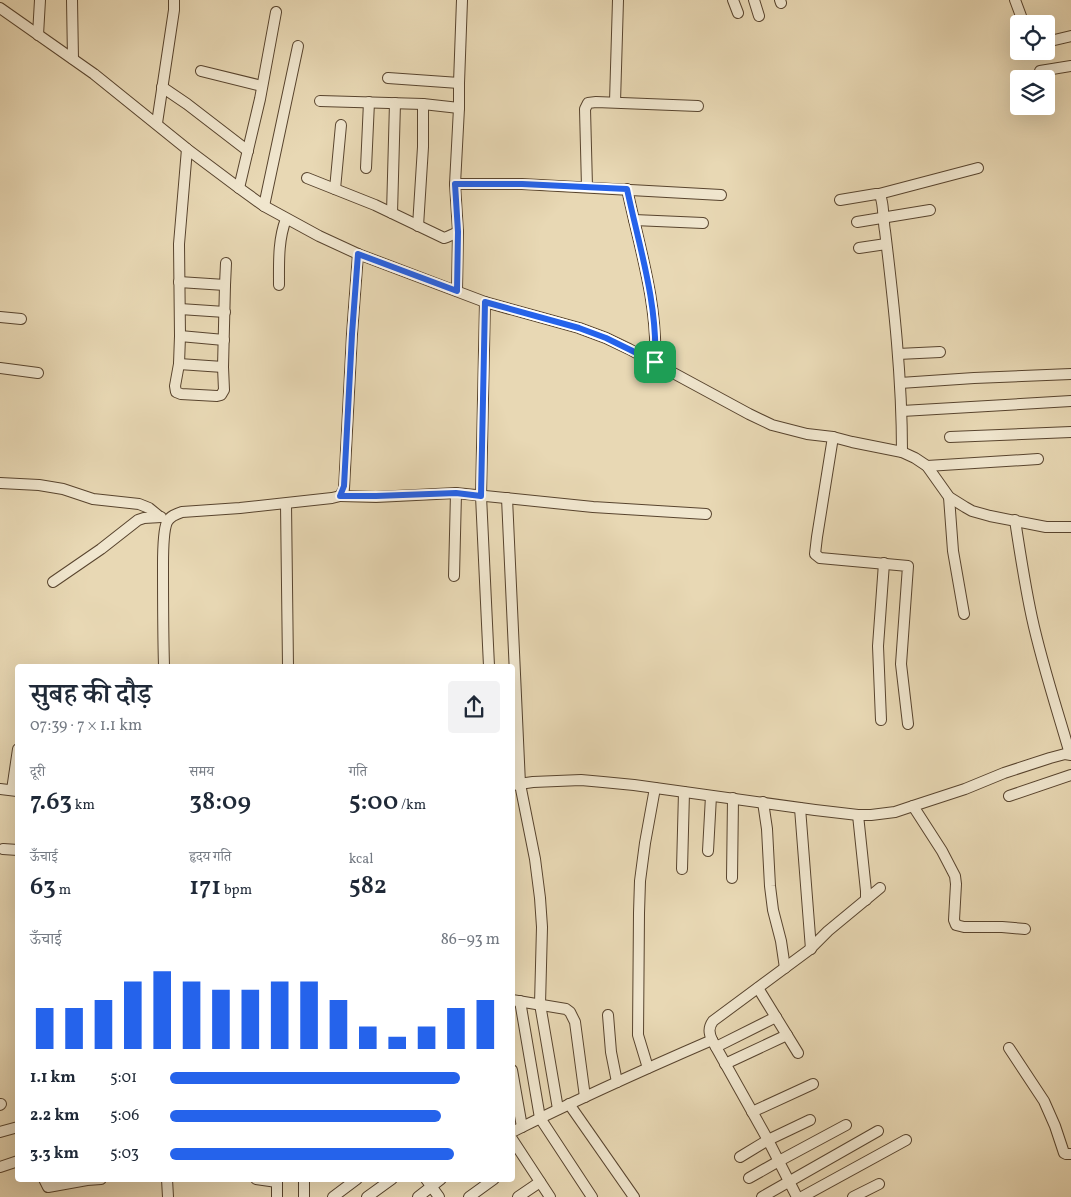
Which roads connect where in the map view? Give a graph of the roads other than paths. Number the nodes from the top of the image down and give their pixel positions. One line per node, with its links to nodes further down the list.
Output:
1 (40, 0): 14 (street)
2 (72, 0): 18 (street)
3 (174, 0): 25 (street)
4 (462, 0): 23 (street)
5 (618, 0): 28 (street)
6 (733, 0): 11 (street)
7 (754, 0): 13 (street)
8 (1015, 0): 12 (street)
9 (1, 8): 14 (street)
10 (276, 12): 24 (street)
11 (738, 12)
12 (1021, 15)
13 (759, 16)
14 (38, 35): 18 (street)
15 (1071, 36): 16 (street)
16 (1055, 40)
17 (298, 46): 48 (street)
18 (73, 59): 33 (street)
19 (1071, 66): 20 (street)
20 (1046, 70)
21 (201, 71): 24 (street)
22 (388, 78): 23 (street)
23 (459, 83): 32 (street)
24 (262, 86): 36 (street)
25 (162, 87): 33 (street); 36 (street)
26 (320, 100): 27 (street)
27 (369, 102): 29 (street); 37 (street)
28 (615, 102): 31 (street); 41 (street)
29 (396, 103): 30 (street); 50 (street)
30 (423, 104): 32 (street); 56 (street)
31 (698, 106)
32 (459, 108): 40 (street)
33 (156, 123): 35 (street)
34 (341, 125): 43 (street)
35 (187, 149): 42 (street); 62 (street)
36 (248, 151): 42 (street)
37 (366, 168)
38 (978, 168): 45 (street)
39 (307, 178): 43 (street)
40 (455, 184): 41 (street); 57 (street)
41 (587, 187): 44 (street)
42 (239, 188): 48 (street)
43 (335, 189): 50 (street)
44 (627, 189): 46 (street); 53 (street)
45 (879, 194): 47 (street); 51 (street)
46 (721, 195)
47 (840, 200)
48 (264, 206): 52 (street)
49 (930, 210): 51 (street)
50 (392, 213): 56 (street)
51 (883, 218): 54 (street); 58 (street)
52 (286, 219): 60 (street); 64 (street)
53 (634, 220): 55 (street); 75 (street)
54 (857, 222)
55 (703, 223)
56 (418, 226): 57 (street)
57 (458, 232): 65 (street)
58 (886, 244): 59 (street); 74 (street)
59 (860, 248)
60 (358, 254): 65 (street); 92 (street)
61 (226, 263): 63 (street)
62 (179, 282): 63 (street); 67 (street)
63 (224, 285): 68 (street)
64 (279, 285)
65 (457, 291): 66 (street)
66 (485, 302): 75 (street); 93 (street)
67 (180, 309): 68 (street); 71 (street)
68 (225, 312): 72 (street)
69 (0, 317): 70 (street)
70 (21, 319)
71 (180, 336): 72 (street); 76 (street)
72 (224, 340): 77 (street)
73 (940, 352): 74 (street)
74 (898, 354): 81 (street)
75 (655, 362): 85 (street)
76 (179, 364): 77 (street); 77 (street)
77 (222, 367)
78 (0, 368): 79 (street)
79 (38, 373)
80 (1071, 374): 81 (street)
81 (900, 383): 83 (street)
82 (1071, 401): 83 (street)
83 (902, 411): 87 (street)
84 (1071, 432): 86 (street)
85 (833, 437): 87 (street); 101 (street)
86 (950, 437)
87 (902, 452): 89 (street)
88 (1038, 459): 89 (street)
89 (927, 466): 94 (street)
90 (0, 483): 98 (street)
91 (456, 493): 92 (street); 93 (street); 102 (street)
92 (340, 496): 96 (street)
93 (481, 496): 95 (street); 107 (street)
94 (950, 497): 99 (street); 104 (street)
95 (507, 498): 97 (street); 112 (street)
96 (286, 504): 98 (street); 106 (street)
97 (706, 514)
98 (165, 517): 103 (street); 105 (street)
99 (1015, 520): 100 (street); 110 (street)
100 (1071, 527)
101 (884, 563): 108 (street); 109 (street)
102 (454, 576)
103 (52, 582)
104 (964, 614)
105 (164, 664)
106 (288, 664)
107 (490, 664)
108 (881, 720)
109 (908, 724)
110 (1070, 754): 121 (street)
111 (1071, 775): 118 (street)
112 (516, 785): 113 (street); 136 (street)
113 (655, 788): 116 (street); 144 (street)
114 (0, 789): 115 (street)
115 (14, 791)
116 (684, 792): 117 (street); 127 (street)
117 (711, 796): 119 (street); 126 (street)
118 (1009, 796)
119 (733, 798): 120 (street); 128 (street)
120 (763, 802): 122 (street); 133 (street)
121 (913, 806): 123 (street); 131 (street)
122 (800, 808): 123 (street); 132 (street)
123 (858, 815): 130 (street)
124 (3, 849): 125 (street)
125 (15, 850)
126 (708, 851)
127 (682, 869)
128 (732, 878)
129 (880, 888): 130 (street)
130 (866, 900): 132 (street)
131 (1025, 928)
132 (811, 949): 133 (street)
133 (785, 968): 134 (street)
134 (758, 988): 138 (street); 140 (street)
135 (516, 1000): 136 (street); 152 (street)
136 (540, 1004): 147 (street); 150 (street)
137 (608, 1014): 145 (street)
138 (776, 1017): 139 (street); 140 (street)
139 (787, 1035): 142 (street); 143 (street)
140 (714, 1044): 143 (street); 144 (street)
141 (1009, 1048): 162 (street)
142 (798, 1053)
143 (725, 1064): 151 (street)
144 (648, 1068): 145 (street)
145 (617, 1082): 147 (street)
146 (813, 1084): 151 (street)
147 (585, 1097): 148 (street)
148 (569, 1104): 150 (street); 191 (street)
149 (515, 1105): 156 (street)
150 (558, 1109): 152 (street)
151 (752, 1112): 159 (street)
152 (540, 1118): 156 (street); 190 (street)
153 (810, 1120): 159 (street)
154 (846, 1125): 164 (street)
155 (15, 1128): 158 (street)
156 (517, 1129)
157 (878, 1131): 168 (street)
158 (0, 1132)
159 (768, 1140): 163 (street); 164 (street)
160 (906, 1140): 194 (street)
161 (515, 1144): 178 (street)
162 (1071, 1154)
163 (740, 1157)
164 (779, 1161): 167 (street); 168 (street)
165 (15, 1162): 166 (street)
166 (0, 1167)
167 (749, 1178)
168 (788, 1181): 192 (street); 193 (street)
169 (46, 1182): 170 (street)
170 (72, 1182)
171 (167, 1182): 180 (street)
172 (277, 1182): 181 (street)
173 (304, 1182): 182 (street)
174 (353, 1182): 183 (street)
175 (388, 1182): 184 (street)
176 (428, 1182): 185 (street); 186 (street)
177 (490, 1182): 187 (street)
178 (540, 1182): 188 (street); 189 (street)
179 (879, 1184): 195 (street)
180 (168, 1197)
181 (277, 1197)
182 (304, 1197)
183 (334, 1197)
184 (367, 1197)
185 (418, 1197)
186 (439, 1197)
187 (469, 1197)
188 (518, 1197)
189 (550, 1197)
190 (592, 1197)
191 (634, 1197)
192 (762, 1197)
193 (797, 1197)
194 (802, 1197)
195 (853, 1197)

